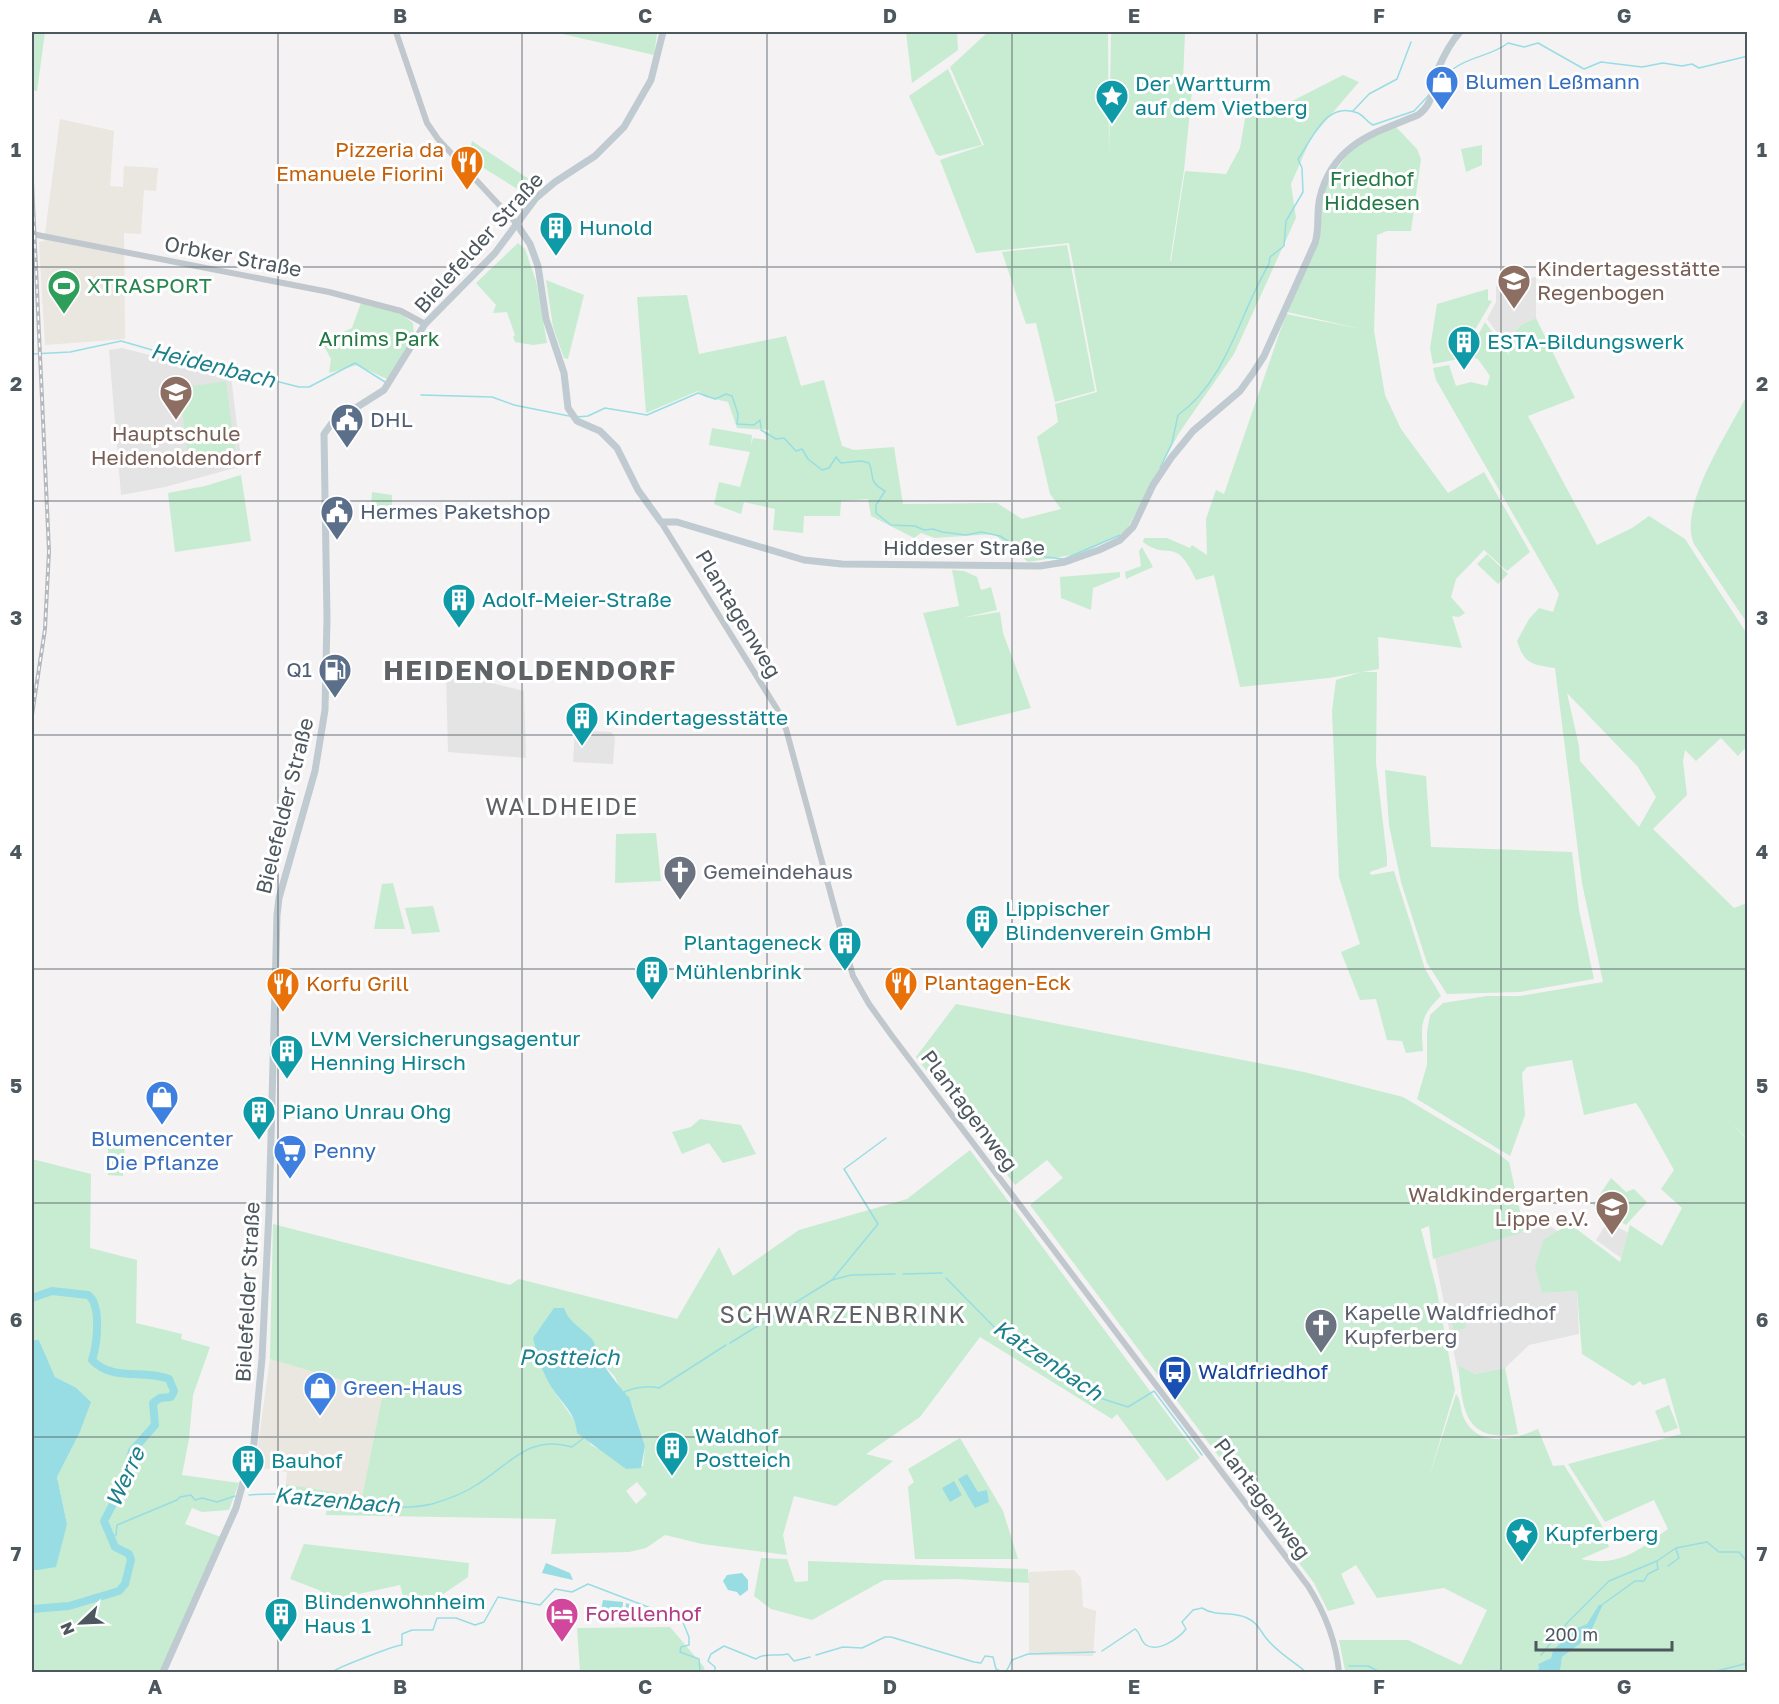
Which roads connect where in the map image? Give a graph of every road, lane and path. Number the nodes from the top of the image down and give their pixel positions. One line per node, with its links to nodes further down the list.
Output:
1 (396, 32): 4 (street)
2 (663, 32): 4 (main road, Bielefelder Straße)
3 (1460, 32): 7 (main road, Hiddeser Straße)
4 (516, 224): 6 (main road, Bielefelder Straße); 7 (main road)
5 (32, 234): 6 (street, Orbker Straße)
6 (425, 324): 8 (main road, Bielefelder Straße)
7 (661, 522): 9 (street, Plantagenweg)
8 (163, 1672)
9 (1339, 1672)

